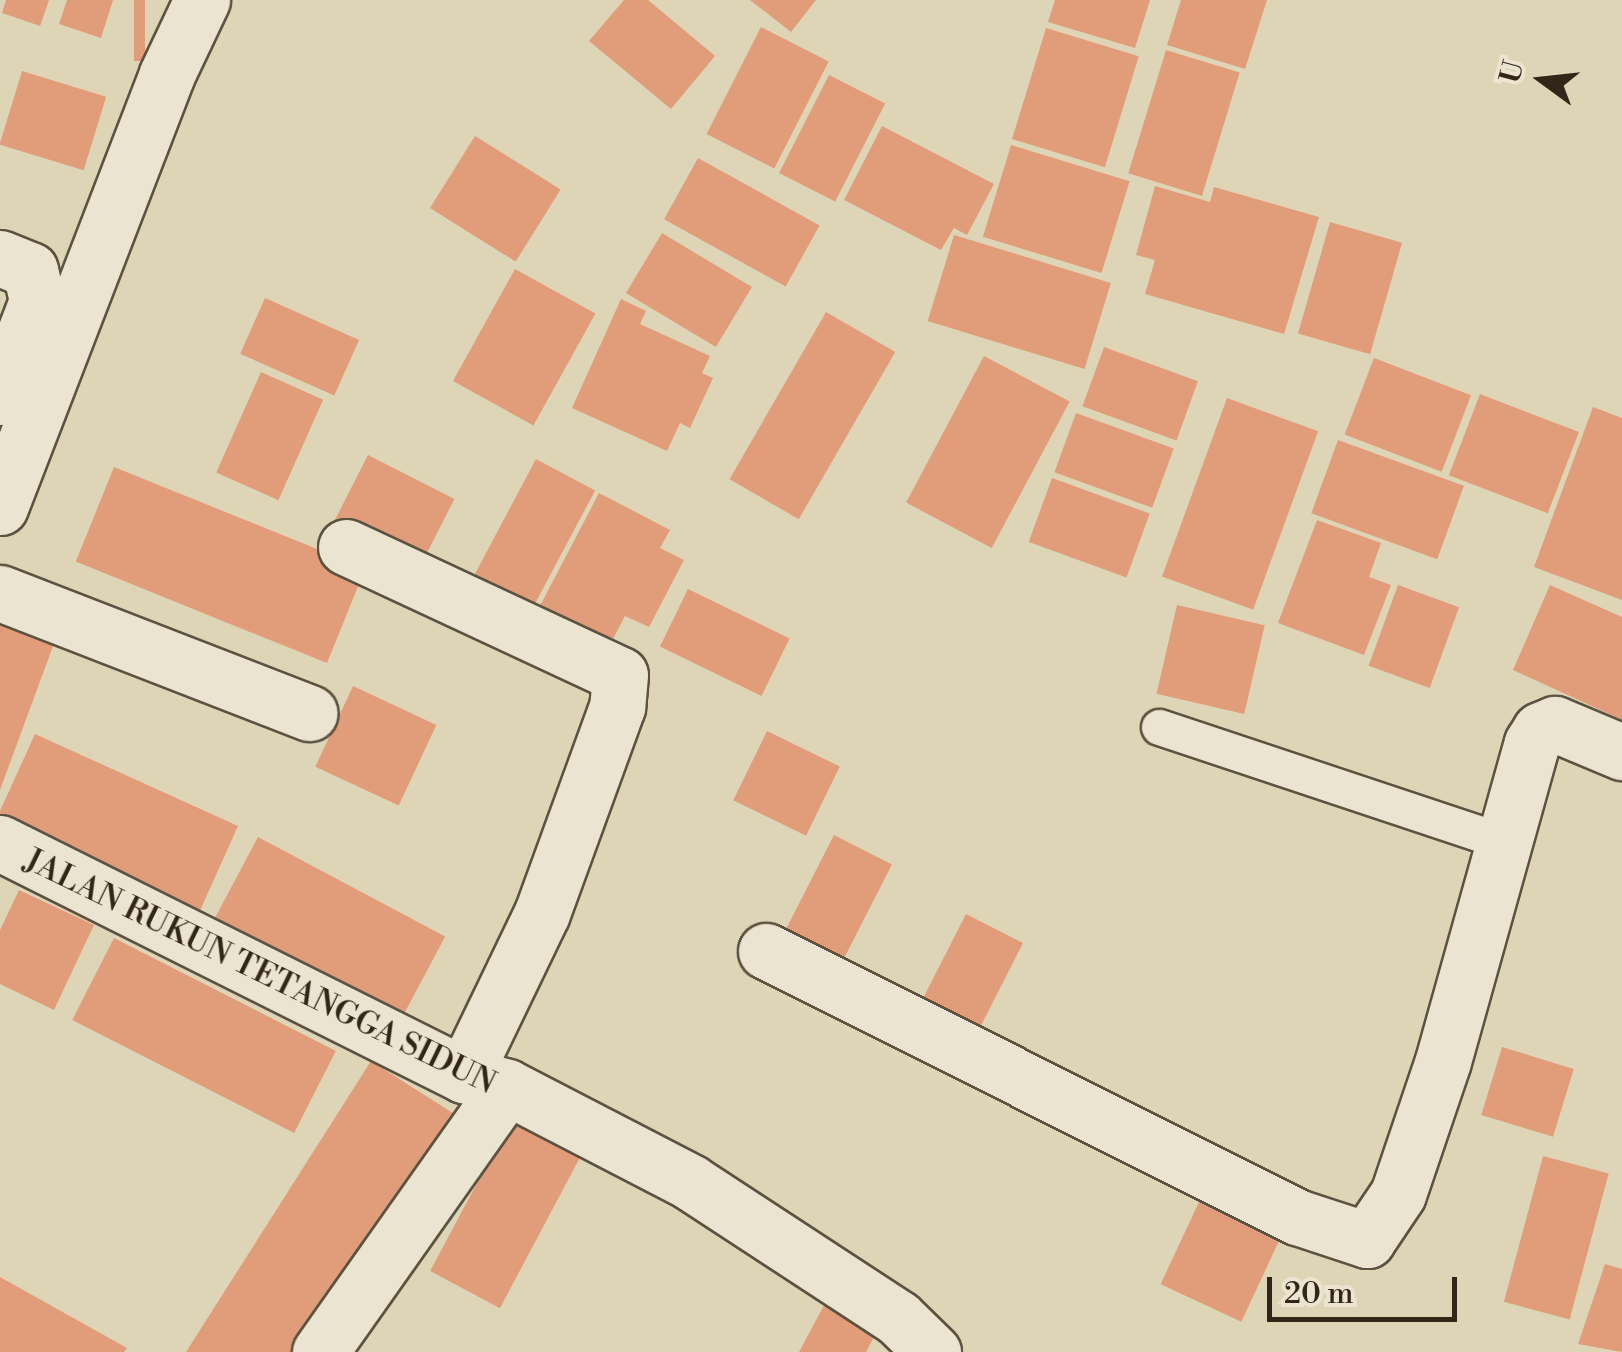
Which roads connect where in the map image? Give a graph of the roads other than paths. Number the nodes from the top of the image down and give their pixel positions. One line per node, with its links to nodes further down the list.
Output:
1 (202, 0): 4 (street)
2 (0, 258): 3 (street)
3 (0, 397)
4 (0, 507)
5 (346, 547): 13 (street)
6 (0, 592): 7 (street)
7 (310, 713)
8 (1159, 727): 11 (lane)
9 (1622, 752): 11 (street)
10 (0, 843): 13 (street, JALAN RUKUN TETANGGA SIDUN)
11 (1507, 844): 12 (street)
12 (766, 951)
13 (486, 1081): 14 (street, JALAN RUKUN TETANGGA SIDUN); 15 (street)
14 (320, 1352)
15 (933, 1352)

